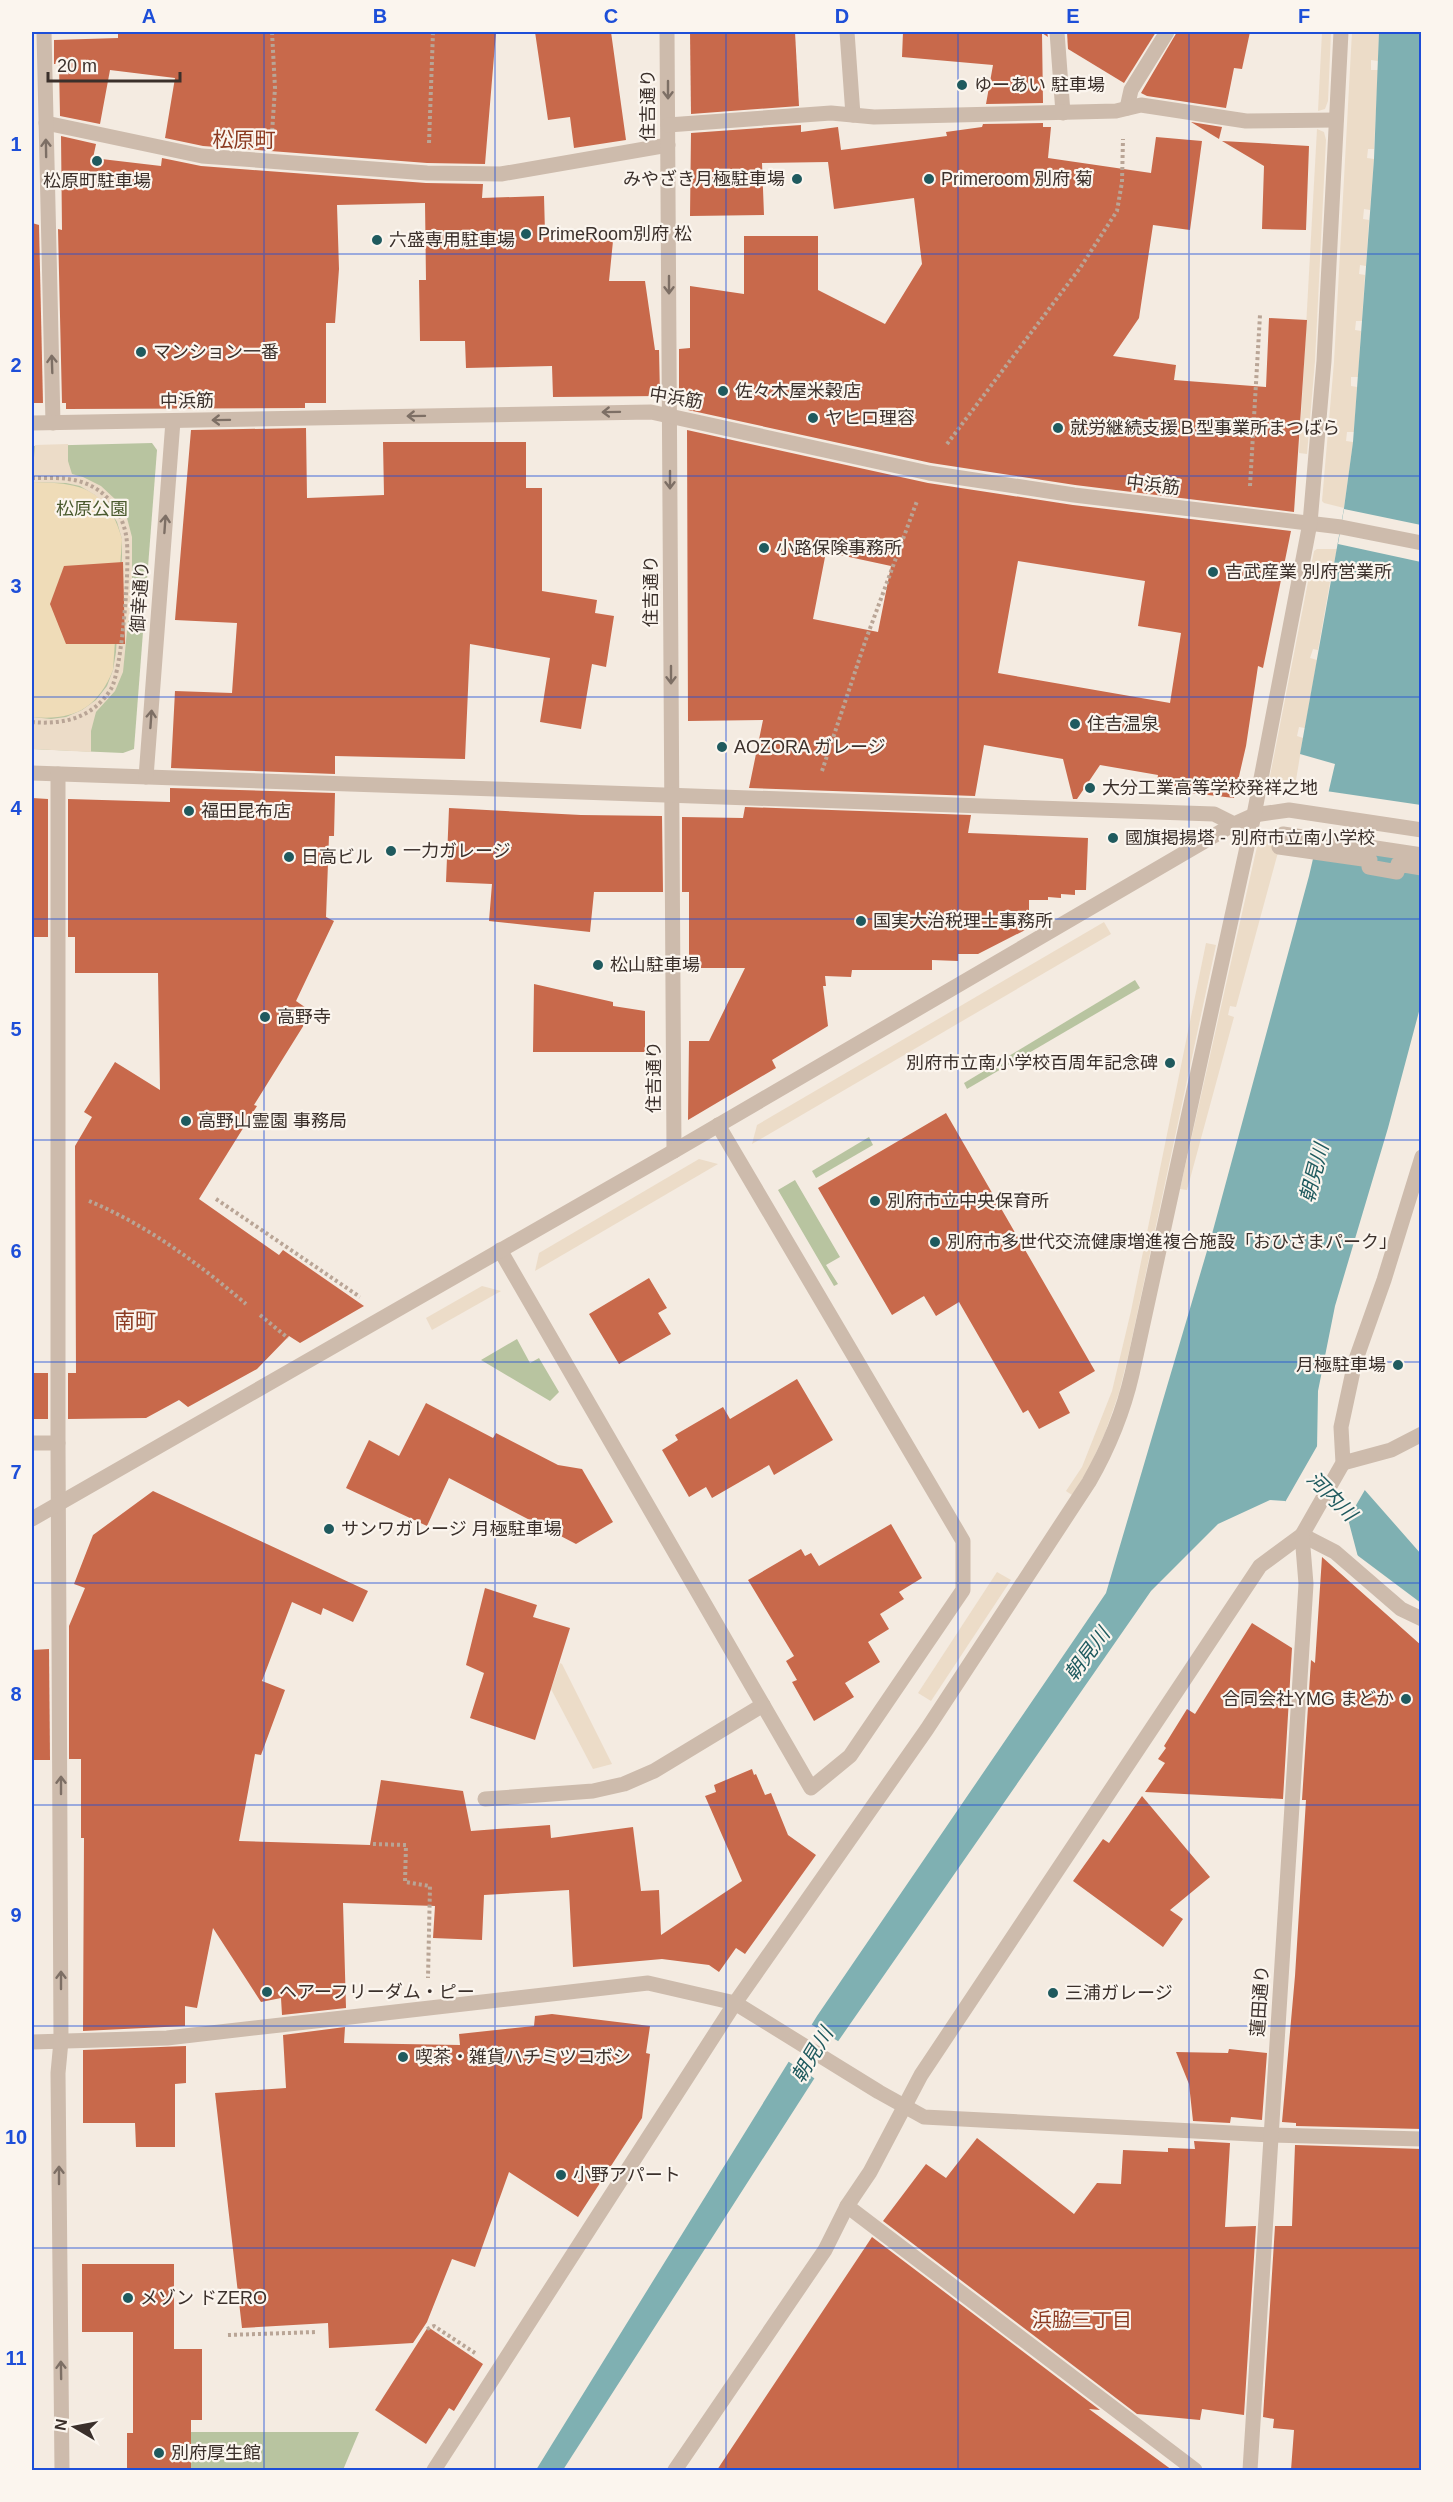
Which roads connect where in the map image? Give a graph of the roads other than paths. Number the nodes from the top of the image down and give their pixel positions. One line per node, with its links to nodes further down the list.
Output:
1 (44, 32): 7 (street)
2 (668, 32): 13 (street, 住吉通り, one-way to 13)
3 (847, 32): 10 (street)
4 (1057, 32): 9 (street)
5 (1167, 32): 8 (street)
6 (1341, 32): 11 (street)
7 (38, 87): 12 (street)
8 (1127, 108): 9 (street); 11 (street)
9 (1063, 113): 10 (street)
10 (853, 115): 13 (street)
11 (1336, 120): 19 (street)
12 (46, 123): 14 (street); 18 (street, one-way to 12)
13 (668, 125): 14 (street, 住吉通り)
14 (668, 145): 15 (street, 住吉通り, one-way to 15)
15 (669, 414): 16 (street, 中浜筋, one-way to 16); 19 (street, 中浜筋); 24 (street, 住吉通り, one-way to 24)
16 (173, 421): 18 (street, 中浜筋); 23 (street, 御幸通り, one-way to 16)
17 (32, 423): 18 (street, 中浜筋)
18 (53, 423)
19 (1310, 524): 20 (street, 中浜筋); 25 (street)
20 (1422, 543)
21 (32, 773): 22 (street)
22 (58, 774): 23 (street); 36 (street)
23 (146, 777): 24 (street)
24 (671, 795): 26 (street); 31 (street, 住吉通り)
25 (1254, 815): 26 (street); 27 (street); 44 (street)
26 (1234, 824): 30 (street)
27 (1422, 830)
28 (1422, 855): 29 (street)
29 (1422, 868)
30 (718, 1125): 31 (street); 42 (street)
31 (674, 1151): 33 (street)
32 (1422, 1157): 37 (street)
33 (500, 1250): 38 (street); 42 (street)
34 (1422, 1434): 37 (street)
35 (32, 1443): 36 (street)
36 (58, 1443): 38 (street)
37 (1343, 1463): 40 (street)
38 (58, 1504): 39 (street); 45 (street, one-way to 38)
39 (32, 1519)
40 (1305, 1529): 41 (street); 47 (street); 48 (street, 蓮田通り)
41 (1422, 1619)
42 (763, 1705): 43 (street)
43 (485, 1799)
44 (735, 2003): 45 (street); 47 (street); 52 (street)
45 (61, 2041): 46 (street); 51 (street, one-way to 45)
46 (32, 2042)
47 (904, 2106): 48 (street); 50 (street)
48 (1271, 2135): 49 (street); 55 (street, 蓮田通り)
49 (1422, 2139)
50 (847, 2206): 53 (street); 54 (street)
51 (62, 2470)
52 (434, 2470)
53 (675, 2470)
54 (1195, 2470)
55 (1250, 2470)

